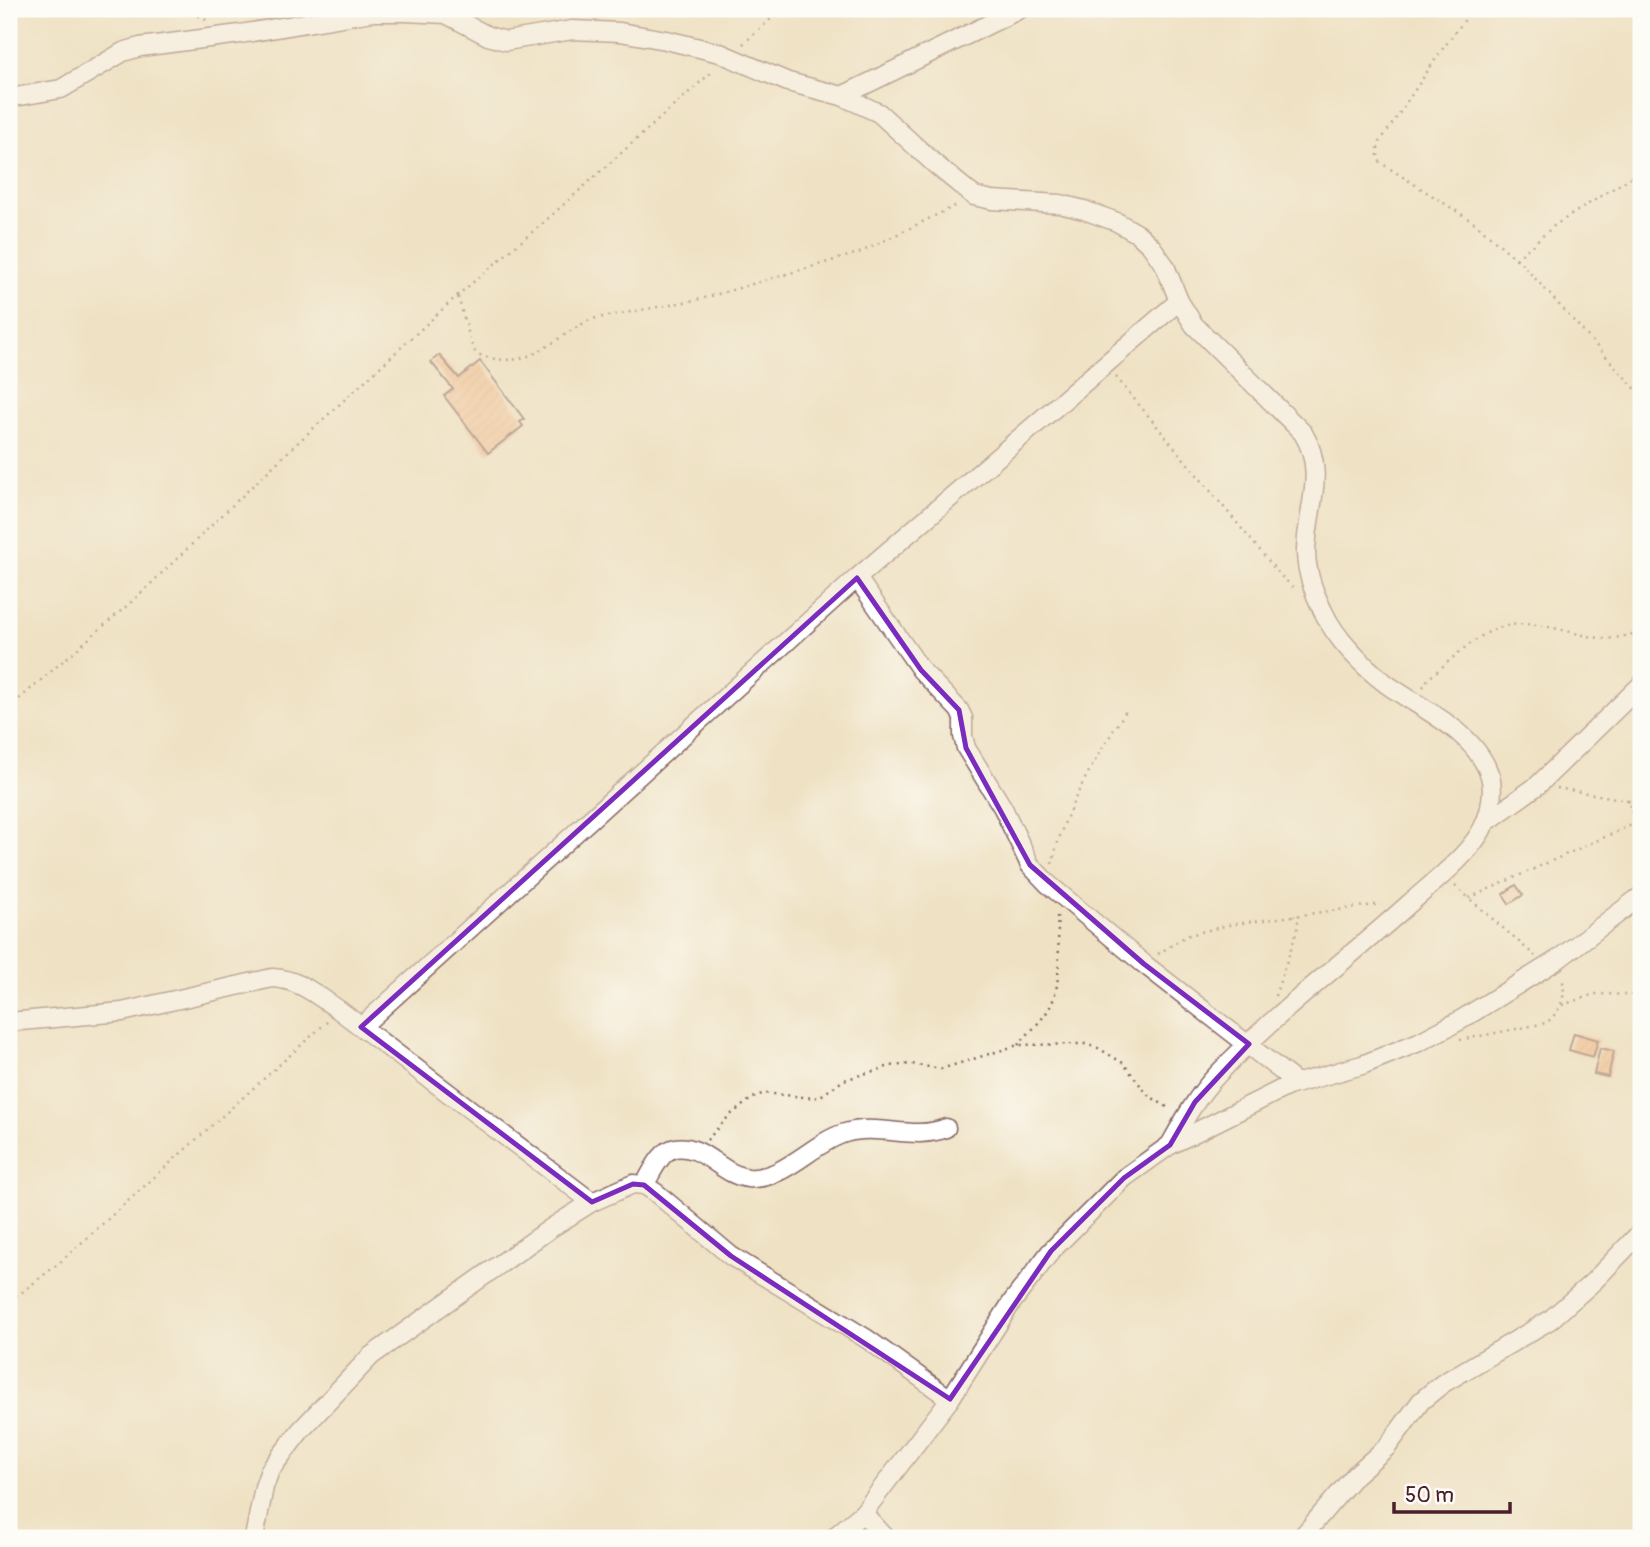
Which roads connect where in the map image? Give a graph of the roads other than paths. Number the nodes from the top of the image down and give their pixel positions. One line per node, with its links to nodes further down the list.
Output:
1 (1020, 9): 3 (street)
2 (328, 14): 3 (street); 4 (street)
3 (842, 96): 5 (street)
4 (9, 98)
5 (1179, 301): 6 (street); 8 (street)
6 (857, 578): 11 (street); 12 (street)
7 (1641, 685): 8 (street)
8 (1485, 823): 12 (street)
9 (1639, 902): 13 (street)
10 (9, 1022): 11 (street)
11 (361, 1027): 17 (street)
12 (1249, 1044): 13 (street); 15 (street)
13 (1297, 1083): 15 (street)
14 (946, 1128): 16 (street)
15 (1170, 1145): 19 (street)
16 (644, 1185): 17 (street); 19 (street)
17 (592, 1202): 21 (street)
18 (1641, 1232): 24 (street)
19 (950, 1399): 20 (street)
20 (863, 1513): 22 (street); 23 (street)
21 (254, 1538)
22 (833, 1538)
23 (886, 1538)
24 (1301, 1538)

